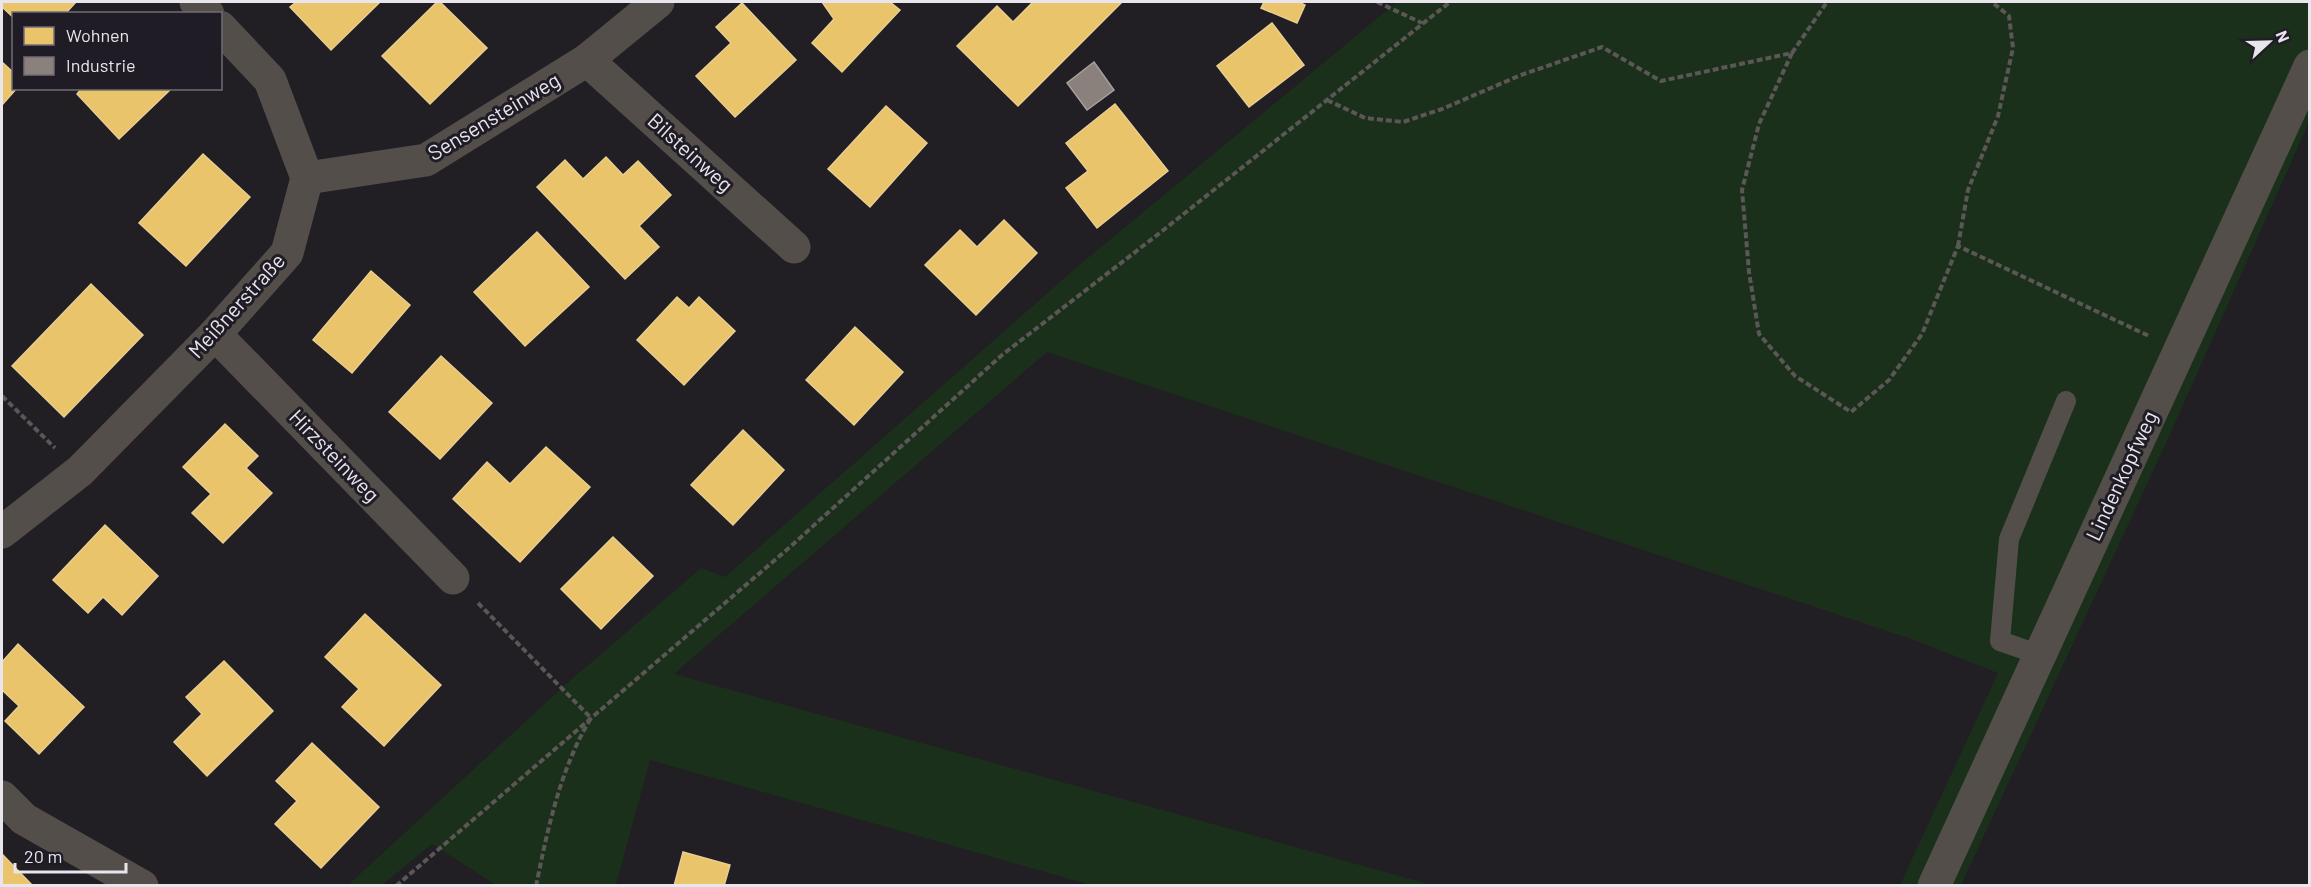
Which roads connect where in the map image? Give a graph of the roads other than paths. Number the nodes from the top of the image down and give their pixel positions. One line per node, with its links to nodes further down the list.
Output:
1 (658, 2): 3 (street, Sensensteinweg)
2 (222, 29): 5 (street)
3 (587, 60): 5 (street, Sensensteinweg); 6 (street, Bilsteinweg)
4 (2310, 66): 11 (street, Lindenkopfweg)
5 (307, 178): 7 (street, Meißnerstraße)
6 (794, 247)
7 (215, 334): 9 (street, Meißnerstraße); 10 (street, Hirzsteinweg)
8 (2066, 401): 11 (lane)
9 (2, 532)
10 (453, 578)
11 (2040, 655): 14 (street, Lindenkopfweg)
12 (2, 797): 13 (street)
13 (142, 885)
14 (1934, 885)

